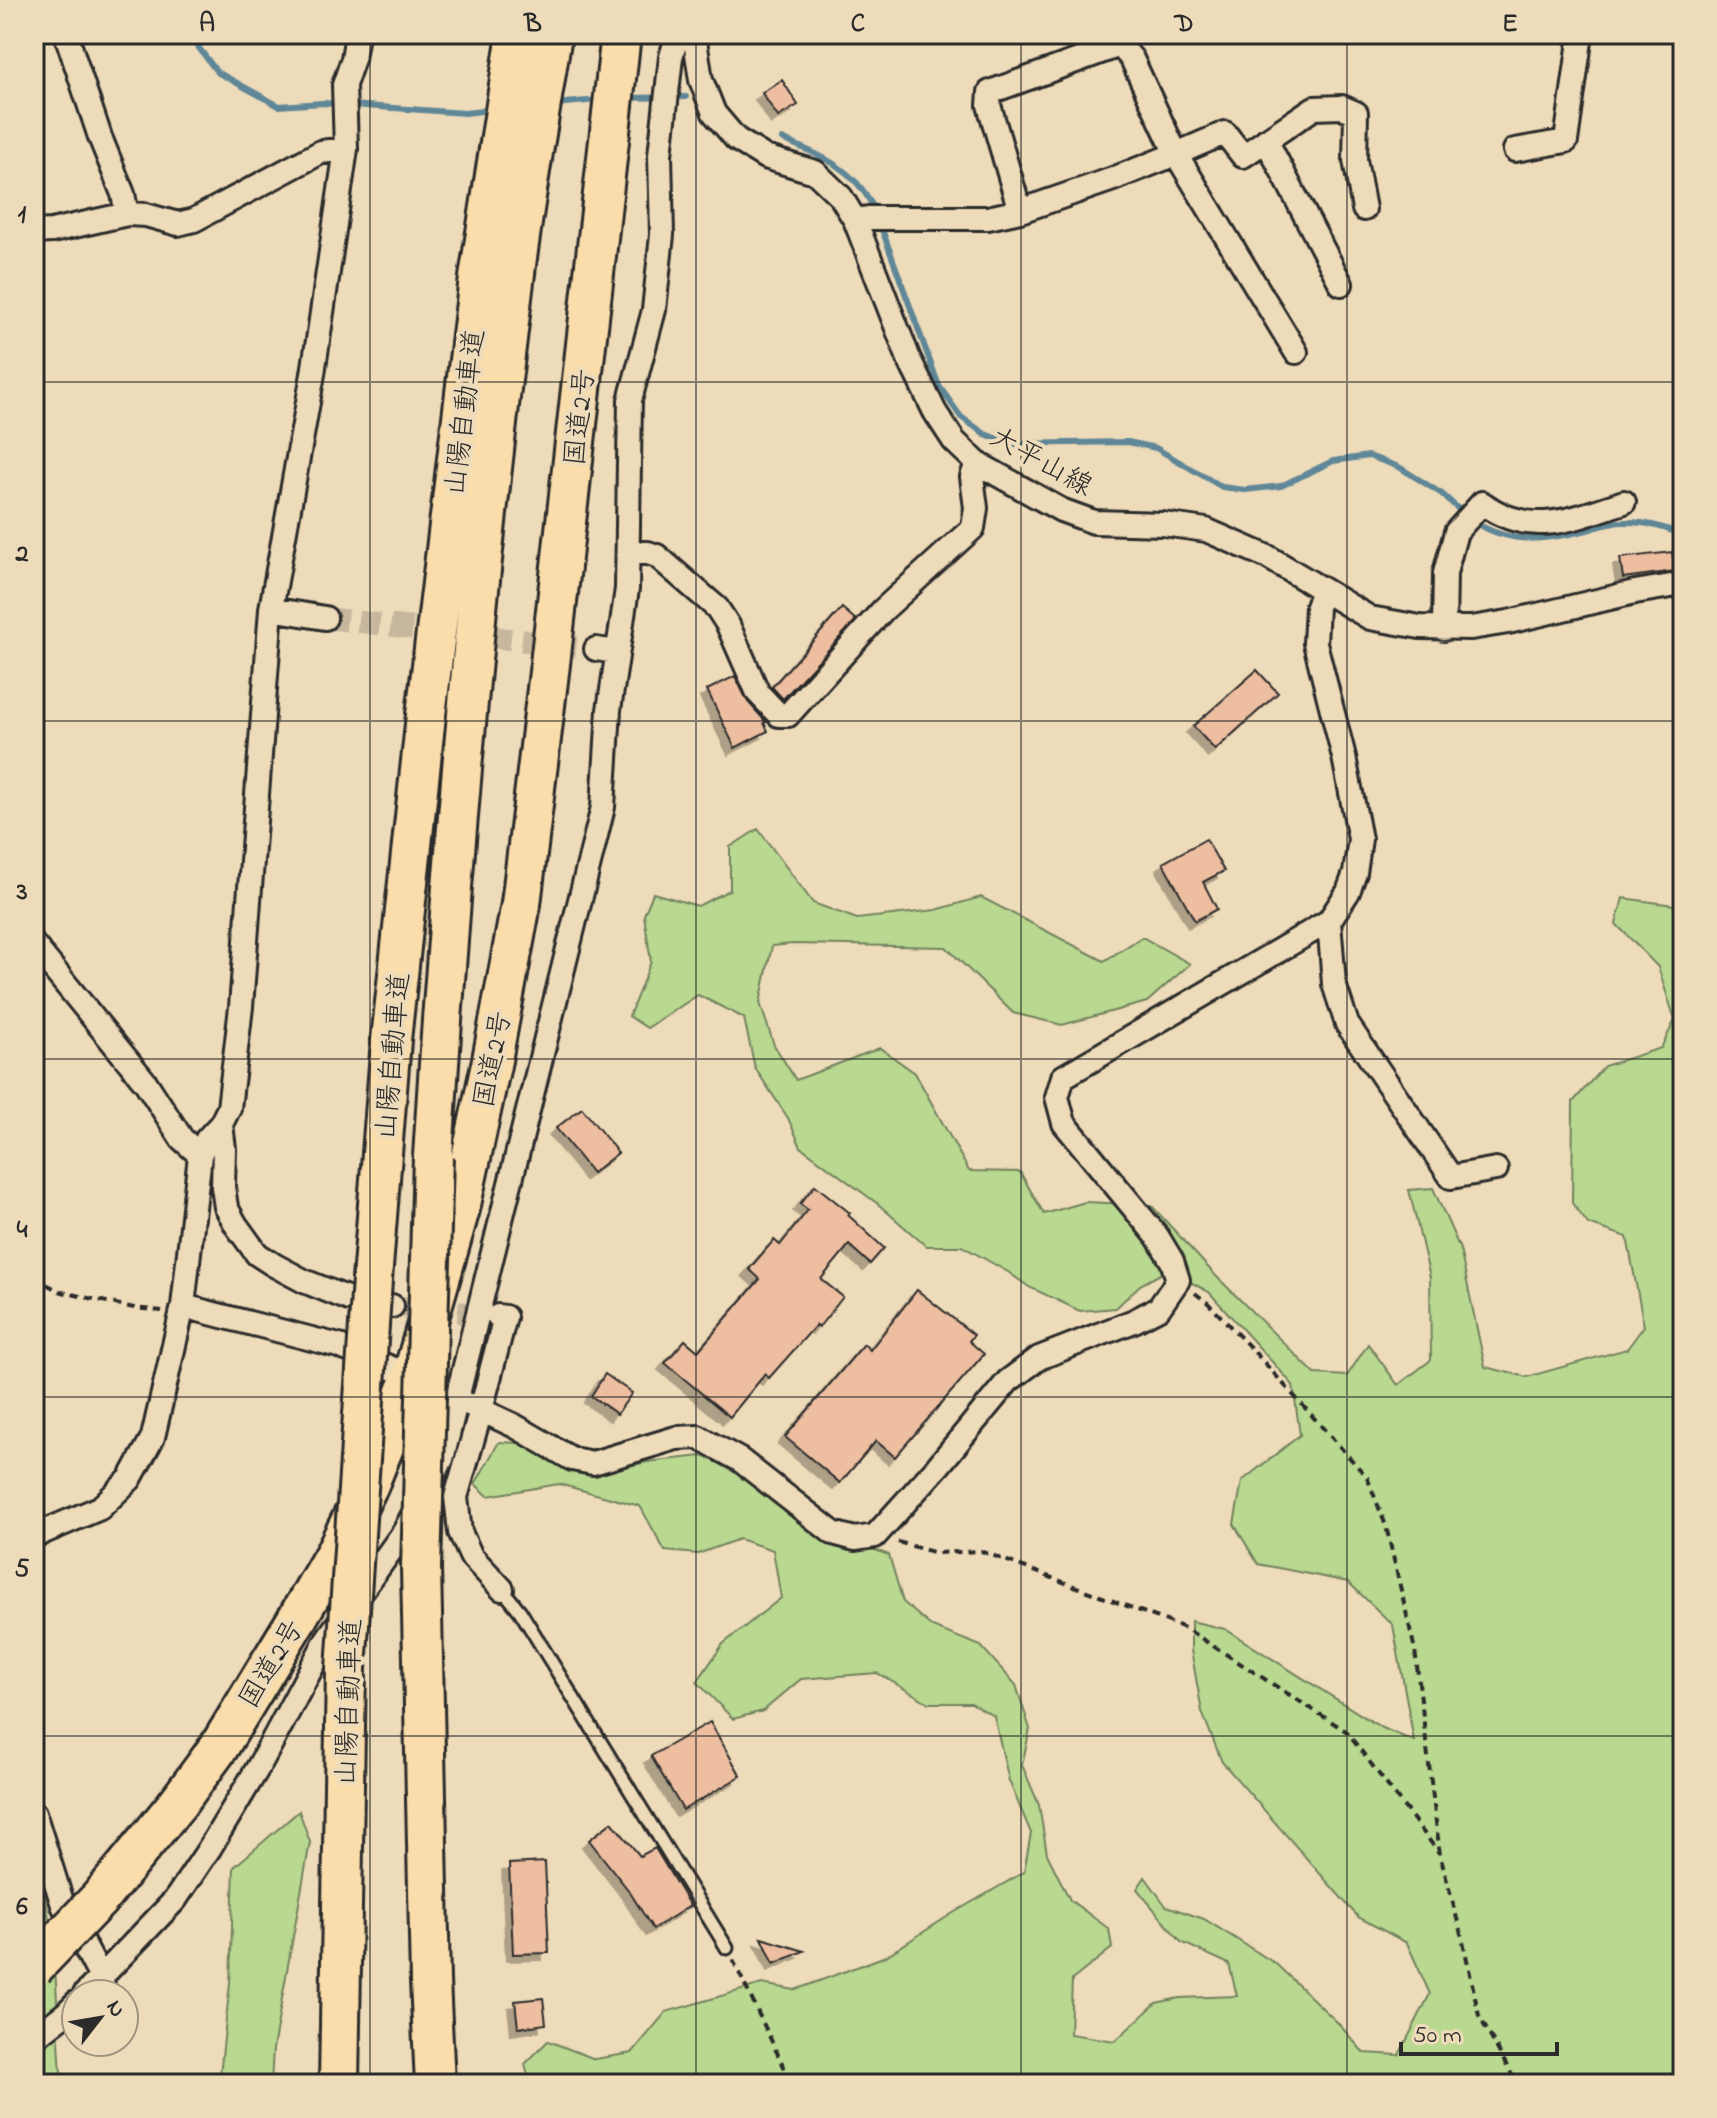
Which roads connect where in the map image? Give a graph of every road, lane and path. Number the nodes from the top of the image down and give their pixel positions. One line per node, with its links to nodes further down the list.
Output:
1 (66, 34): 16 (street)
2 (357, 34): 11 (street)
3 (517, 34): 9 (highway, 山陽自動車道)
4 (552, 34): 9 (highway, 山陽自動車道)
5 (621, 34): 39 (highway, 国道2号)
6 (683, 34): 23 (street)
7 (694, 34): 17 (street, 大平山線)
8 (1581, 34): 12 (street)
9 (520, 130): 36 (highway, 山陽自動車道); 54 (highway, 山陽自動車道, bridge)
10 (1266, 140): 13 (street); 14 (street); 19 (street)
11 (346, 149): 16 (street); 26 (street)
12 (1515, 150)
13 (1176, 154): 15 (street); 15 (street); 20 (street)
14 (1364, 209)
15 (1020, 211): 17 (street)
16 (127, 214): 18 (street)
17 (870, 219): 21 (street, 大平山線)
18 (34, 232)
19 (1341, 284)
20 (1296, 352)
21 (977, 463): 23 (street); 25 (street, 大平山線)
22 (1624, 502): 28 (street)
23 (628, 553): 40 (street)
24 (1683, 584): 28 (street, 大平山線)
25 (1323, 590): 28 (street, 大平山線); 29 (street)
26 (271, 609): 27 (street); 31 (street)
27 (325, 618)
28 (1444, 629)
29 (1329, 921): 33 (street); 35 (street)
30 (34, 945): 32 (street)
31 (221, 1124): 32 (street); 36 (street)
32 (200, 1155): 37 (street)
33 (1496, 1169)
34 (34, 1278): 37 (path)
35 (1178, 1280): 43 (street); 46 (path)
36 (382, 1293): 53 (highway, 山陽自動車道, bridge)
37 (183, 1309): 39 (street); 42 (street)
38 (498, 1316): 41 (street)
39 (412, 1377): 40 (street); 48 (highway, 国道2号, bridge)
40 (458, 1398): 41 (street); 50 (street)
41 (481, 1410): 43 (street); 44 (street)
42 (34, 1536)
43 (875, 1536): 46 (path)
44 (502, 1589): 47 (lane)
45 (34, 1813): 49 (street)
46 (1440, 1855): 56 (path)
47 (727, 1948): 55 (path)
48 (34, 1967)
49 (93, 1978)
50 (107, 1978)
51 (60, 2018): 52 (street)
52 (34, 2038)
53 (339, 2084)
54 (435, 2084)
55 (792, 2084)
56 (1517, 2084)

